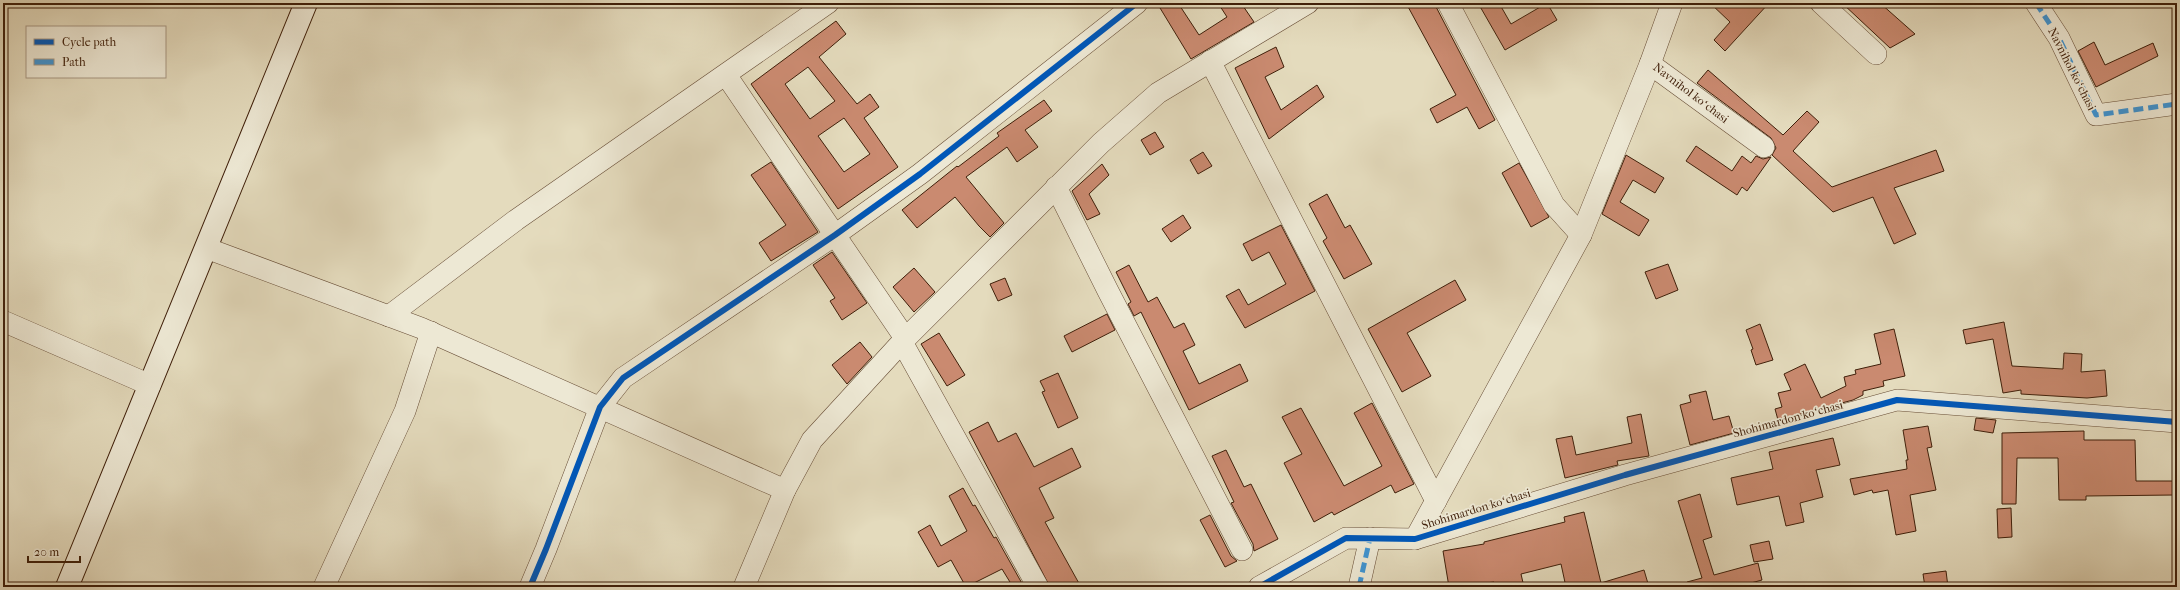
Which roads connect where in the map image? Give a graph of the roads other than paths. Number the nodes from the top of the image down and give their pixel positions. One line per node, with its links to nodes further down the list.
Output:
1 (306, 3): 18 (main road)
2 (828, 3): 12 (street)
3 (1137, 3): 17 (street)
4 (1308, 3): 10 (street)
5 (1448, 3): 16 (street)
6 (1672, 3): 11 (street, Navnihol koʻchasi)
7 (1821, 3): 9 (street)
8 (2036, 3): 13 (street, Navnihol koʻchasi)
9 (1876, 54)
10 (1210, 61): 15 (street); 27 (street)
11 (1650, 64): 14 (street, Navnihol koʻchasi); 16 (street)
12 (726, 75): 17 (street); 19 (street)
13 (2177, 104)
14 (1764, 147)
15 (1056, 187): 22 (street); 30 (street)
16 (1581, 235): 27 (street)
17 (836, 236): 22 (street); 24 (street)
18 (206, 248): 19 (street); 23 (main road)
19 (389, 316): 21 (street)
20 (3, 321): 23 (street)
21 (430, 332): 24 (street); 32 (street)
22 (903, 340): 26 (street); 35 (street)
23 (150, 385): 31 (main road)
24 (600, 407): 26 (street); 33 (street)
25 (2177, 422): 29 (street, Shohimardon koʻchasi)
26 (785, 490): 34 (street)
27 (1436, 501): 29 (street)
28 (1370, 538): 29 (street, Shohimardon koʻchasi); 36 (street, Shohimardon koʻchasi); 37 (street)
29 (1415, 539)
30 (1242, 550)
31 (67, 587)
32 (324, 587)
33 (530, 587)
34 (744, 587)
35 (1038, 587)
36 (1259, 587)
37 (1359, 587)

